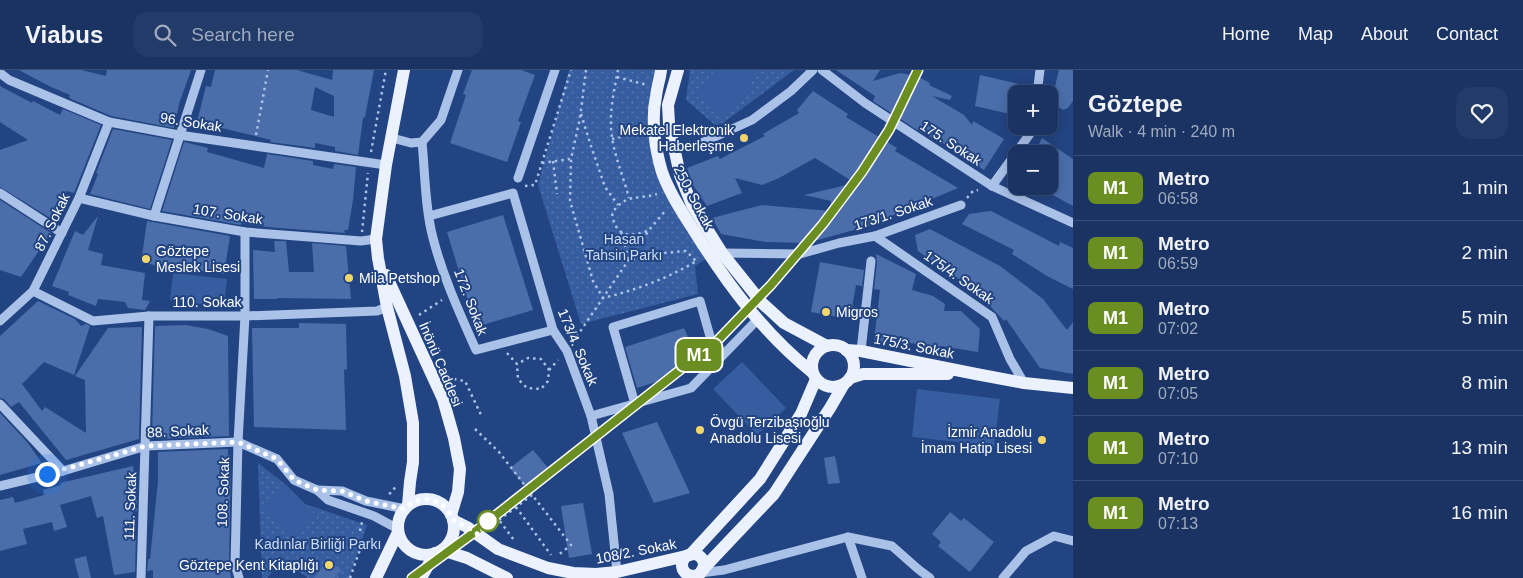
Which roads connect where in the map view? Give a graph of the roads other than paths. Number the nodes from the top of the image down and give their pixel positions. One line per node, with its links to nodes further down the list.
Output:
1 (201, 70): 13 (street)
2 (404, 70): 15 (main road, İnönü Caddesi)
3 (458, 70): 16 (street)
4 (555, 70): 19 (street)
5 (661, 70): 39 (main road, 250. Sokak)
6 (678, 70): 31 (main road, 250. Sokak)
7 (813, 70): 17 (street)
8 (822, 70): 20 (street, 175. Sokak)
9 (1040, 70): 11 (street)
10 (0, 74): 12 (street, 96. Sokak)
11 (1038, 85)
12 (109, 122): 13 (street, 96. Sokak); 22 (street, 87. Sokak)
13 (179, 135): 18 (street, 96. Sokak); 24 (street)
14 (1029, 135): 20 (street)
15 (392, 138): 16 (street); 18 (main road, İnönü Caddesi)
16 (422, 142): 25 (street, 172. Sokak)
17 (697, 145)
18 (386, 166): 30 (main road, İnönü Caddesi)
19 (517, 186): 25 (street); 40 (street, 173/4. Sokak)
20 (992, 186): 26 (street, 175. Sokak)
21 (0, 193): 28 (street)
22 (79, 198): 24 (street, 107. Sokak); 28 (street, 87. Sokak)
23 (961, 204): 29 (street, 173/1. Sokak)
24 (154, 216): 27 (street, 107. Sokak)
25 (429, 216): 40 (street, 172. Sokak)
26 (1073, 223)
27 (245, 232): 30 (street, 107. Sokak); 37 (street, 108. Sokak)
28 (62, 233): 34 (street, 87. Sokak)
29 (875, 236): 31 (street, 173/1. Sokak); 48 (street, 175/4. Sokak)
30 (376, 239): 32 (main road, İnönü Caddesi)
31 (722, 253): 41 (main road)
32 (378, 258): 35 (main road, İnönü Caddesi); 59 (main road, İnönü Caddesi)
33 (871, 261): 43 (street)
34 (33, 292): 36 (street, 110. Sokak); 38 (street, 87. Sokak)
35 (387, 307): 37 (street, 110. Sokak); 58 (main road, İnönü Caddesi)
36 (149, 316): 37 (street, 110. Sokak); 54 (street, 111. Sokak)
37 (245, 316): 53 (street, 108. Sokak)
38 (1, 318)
39 (758, 319): 44 (street); 46 (main road)
40 (553, 330): 52 (street, 173/4. Sokak)
41 (827, 346): 42 (main road); 46 (main road)
42 (846, 350): 43 (main road, 175/3. Sokak); 47 (main road)
43 (861, 351): 45 (main road, 175/3. Sokak)
44 (717, 361): 51 (street); 51 (street)
45 (976, 374): 47 (main road, 175/3. Sokak); 48 (main road, 175/3. Sokak)
46 (814, 375): 47 (main road); 64 (main road, 108/2. Sokak)
47 (847, 381): 66 (main road)
48 (1024, 383): 49 (main road, 175/3. Sokak)
49 (1073, 388)
50 (0, 404): 55 (street)
51 (636, 404): 52 (street)
52 (591, 416): 65 (street, 173/4. Sokak)
53 (238, 442): 54 (street, 88. Sokak); 57 (street, 88. Sokak); 68 (street, 108. Sokak)
54 (146, 446): 55 (street, 88. Sokak); 67 (street, 111. Sokak)
55 (63, 471): 56 (street, 88. Sokak)
56 (0, 486)
57 (317, 490): 58 (street, 88. Sokak); 60 (street, 88. Sokak)
58 (407, 507): 59 (main road); 60 (main road)
59 (452, 518): 63 (main road); 65 (main road, 108/2. Sokak)
60 (398, 530): 63 (main road); 69 (main road)
61 (848, 537): 66 (street); 72 (street); 73 (street)
62 (1073, 541): 74 (street)
63 (438, 552): 70 (main road); 71 (main road)
64 (688, 556): 65 (main road, 108/2. Sokak); 66 (main road); 66 (main road)
65 (616, 572)
66 (696, 575)
67 (141, 578)
68 (239, 578)
69 (376, 578)
70 (421, 578)
71 (507, 578)
72 (862, 578)
73 (930, 578)
74 (1003, 578)

